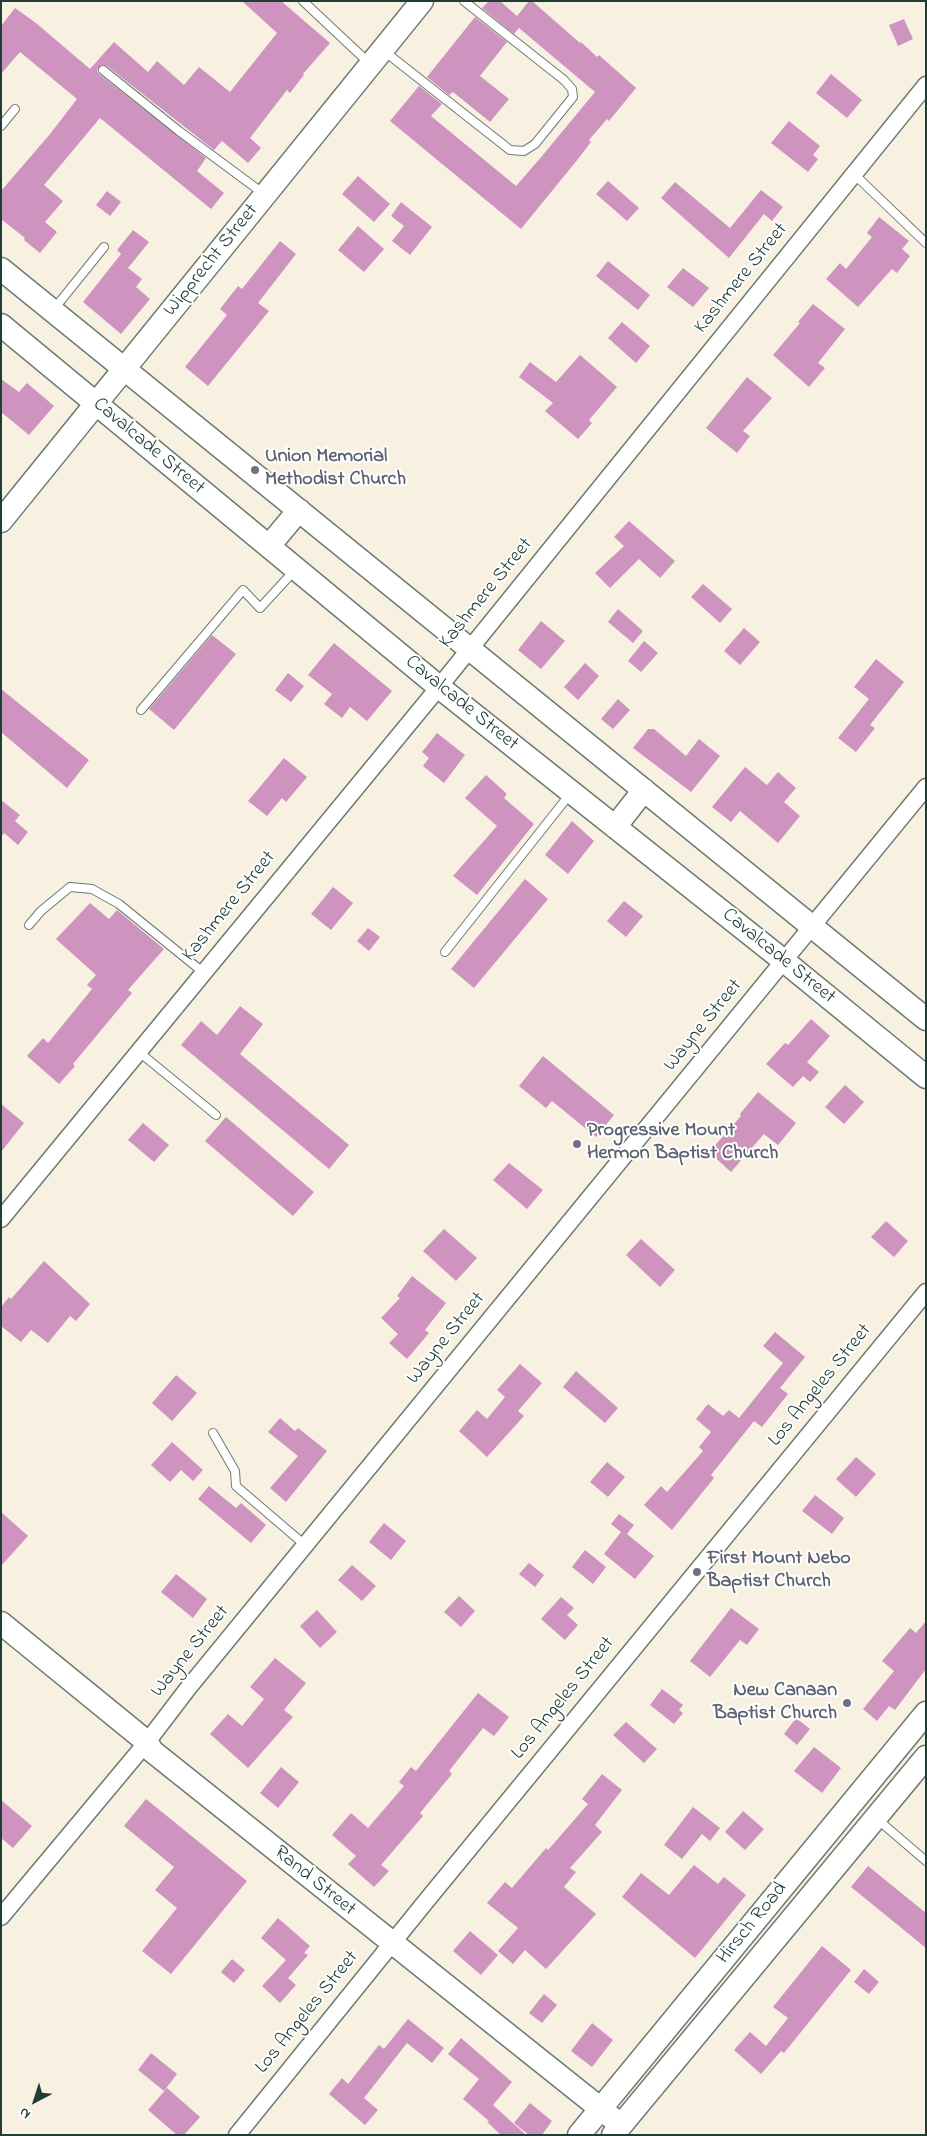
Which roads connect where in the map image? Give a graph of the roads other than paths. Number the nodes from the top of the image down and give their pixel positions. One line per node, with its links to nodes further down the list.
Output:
1 (303, 1): 4 (lane)
2 (422, 1): 4 (main road, Wipprecht Street)
3 (464, 1): 4 (lane)
4 (377, 57): 10 (main road, Wipprecht Street)
5 (103, 70): 10 (lane)
6 (926, 85): 9 (street, Kashmere Street)
7 (15, 108): 8 (lane)
8 (1, 126)
9 (854, 174): 11 (lane); 22 (street, Kashmere Street)
10 (266, 195): 16 (main road, Wipprecht Street)
11 (926, 243)
12 (104, 247): 14 (lane)
13 (1, 269): 14 (main road)
14 (53, 311): 16 (main road)
15 (1, 325): 17 (main road, Cavalcade Street)
16 (125, 369): 17 (main road, Wipprecht Street); 18 (main road)
17 (97, 404): 19 (main road, Wipprecht Street); 20 (main road, Cavalcade Street)
18 (299, 510): 20 (main road); 22 (main road)
19 (1, 521)
20 (269, 546): 21 (main road, Cavalcade Street)
21 (296, 568): 23 (main road, Cavalcade Street); 24 (lane)
22 (470, 649): 23 (street, Kashmere Street); 26 (main road)
23 (439, 687): 27 (main road, Cavalcade Street); 33 (street, Kashmere Street)
24 (141, 710)
25 (926, 787): 30 (street, Wayne Street)
26 (644, 790): 28 (main road); 30 (main road)
27 (571, 792): 28 (main road, Cavalcade Street); 31 (lane)
28 (616, 827): 32 (main road, Cavalcade Street)
29 (29, 925): 33 (lane)
30 (813, 926): 32 (street, Wayne Street); 34 (main road)
31 (446, 952)
32 (784, 961): 36 (main road, Cavalcade Street); 41 (street, Wayne Street)
33 (204, 973): 35 (street, Kashmere Street)
34 (926, 1019)
35 (139, 1052): 37 (lane); 38 (street, Kashmere Street)
36 (926, 1077)
37 (216, 1115)
38 (1, 1219)
39 (926, 1292): 49 (street, Los Angeles Street)
40 (213, 1433): 41 (lane)
41 (305, 1546): 44 (street, Wayne Street)
42 (1, 1623): 44 (main road, Rand Street)
43 (923, 1721): 50 (main road, Hirsch Road)
44 (147, 1742): 48 (street, Wayne Street); 49 (main road, Rand Street)
45 (926, 1757): 46 (main road, Hirsch Road)
46 (876, 1817): 47 (lane); 51 (main road, Hirsch Road)
47 (926, 1861)
48 (1, 1917)
49 (392, 1944): 50 (main road, Rand Street); 52 (street, Los Angeles Street)
50 (601, 2109): 51 (main road, Rand Street); 53 (main road, Hirsch Road)
51 (622, 2131)
52 (237, 2135)
53 (580, 2135)

